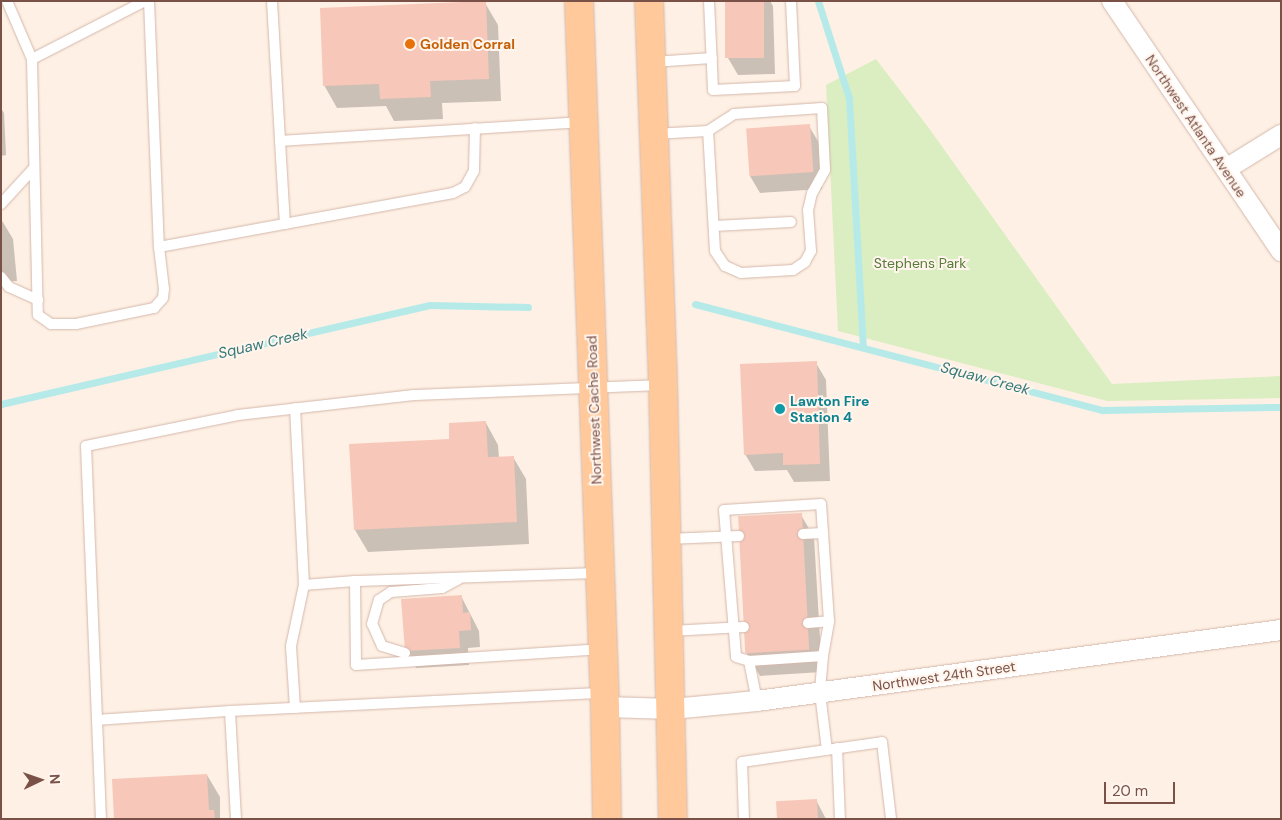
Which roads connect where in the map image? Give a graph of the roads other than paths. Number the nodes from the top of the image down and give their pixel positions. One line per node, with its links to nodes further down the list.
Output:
1 (7, 1): 11 (lane)
2 (146, 1): 11 (lane)
3 (149, 1): 25 (lane)
4 (272, 1): 18 (lane)
5 (579, 1): 13 (main road, Northwest Cache Road)
6 (649, 1): 12 (main road)
7 (708, 1): 10 (lane)
8 (791, 1): 10 (lane)
9 (1112, 1): 20 (street, Northwest Atlanta Avenue)
10 (712, 58): 12 (lane)
11 (32, 59): 19 (lane)
12 (652, 62): 16 (main road)
13 (583, 122): 14 (lane); 30 (main road, Northwest Cache Road)
14 (475, 128): 18 (lane); 23 (lane)
15 (708, 131): 16 (lane); 24 (lane); 24 (lane)
16 (654, 134): 29 (main road)
17 (1281, 135): 20 (street)
18 (280, 141): 23 (lane)
19 (34, 168): 21 (lane); 28 (lane)
20 (1226, 169): 26 (street, Northwest Atlanta Avenue)
21 (1, 204)
22 (791, 222): 24 (lane)
23 (285, 224): 25 (lane)
24 (714, 226)
25 (159, 247): 28 (lane)
26 (1281, 251)
27 (1, 277): 28 (lane)
28 (38, 300)
29 (663, 384): 30 (lane); 36 (main road)
30 (593, 386): 31 (lane); 37 (main road, Northwest Cache Road)
31 (295, 408): 40 (lane); 59 (lane)
32 (823, 533): 33 (lane); 35 (lane); 41 (lane)
33 (803, 534)
34 (739, 536): 35 (lane)
35 (726, 537): 36 (lane); 43 (lane)
36 (667, 539): 46 (main road)
37 (600, 573): 38 (lane); 47 (main road, Northwest Cache Road)
38 (462, 578): 39 (lane); 49 (lane)
39 (355, 582): 40 (lane); 51 (lane)
40 (304, 585): 56 (lane)
41 (829, 621): 42 (lane); 50 (lane)
42 (808, 623)
43 (732, 627): 44 (lane); 46 (lane); 52 (lane)
44 (744, 627)
45 (1281, 630): 53 (street, Northwest 24th Street)
46 (670, 631): 57 (main road)
47 (603, 649): 51 (lane); 54 (main road, Northwest Cache Road)
48 (459, 650): 51 (lane)
49 (405, 653)
50 (823, 656): 52 (lane); 53 (lane)
51 (471, 658)
52 (749, 661): 55 (lane)
53 (820, 693): 55 (street, Northwest 24th Street); 60 (lane)
54 (605, 700): 56 (lane); 57 (street, Northwest 24th Street); 63 (main road, Northwest Cache Road)
55 (757, 701): 57 (street, Northwest 24th Street)
56 (294, 708): 58 (lane)
57 (672, 709): 64 (main road)
58 (230, 711): 59 (lane); 62 (lane)
59 (97, 720): 61 (lane)
60 (832, 749): 65 (lane); 66 (lane); 67 (lane)
61 (101, 819)
62 (236, 819)
63 (607, 819)
64 (673, 819)
65 (744, 819)
66 (840, 819)
67 (891, 819)

